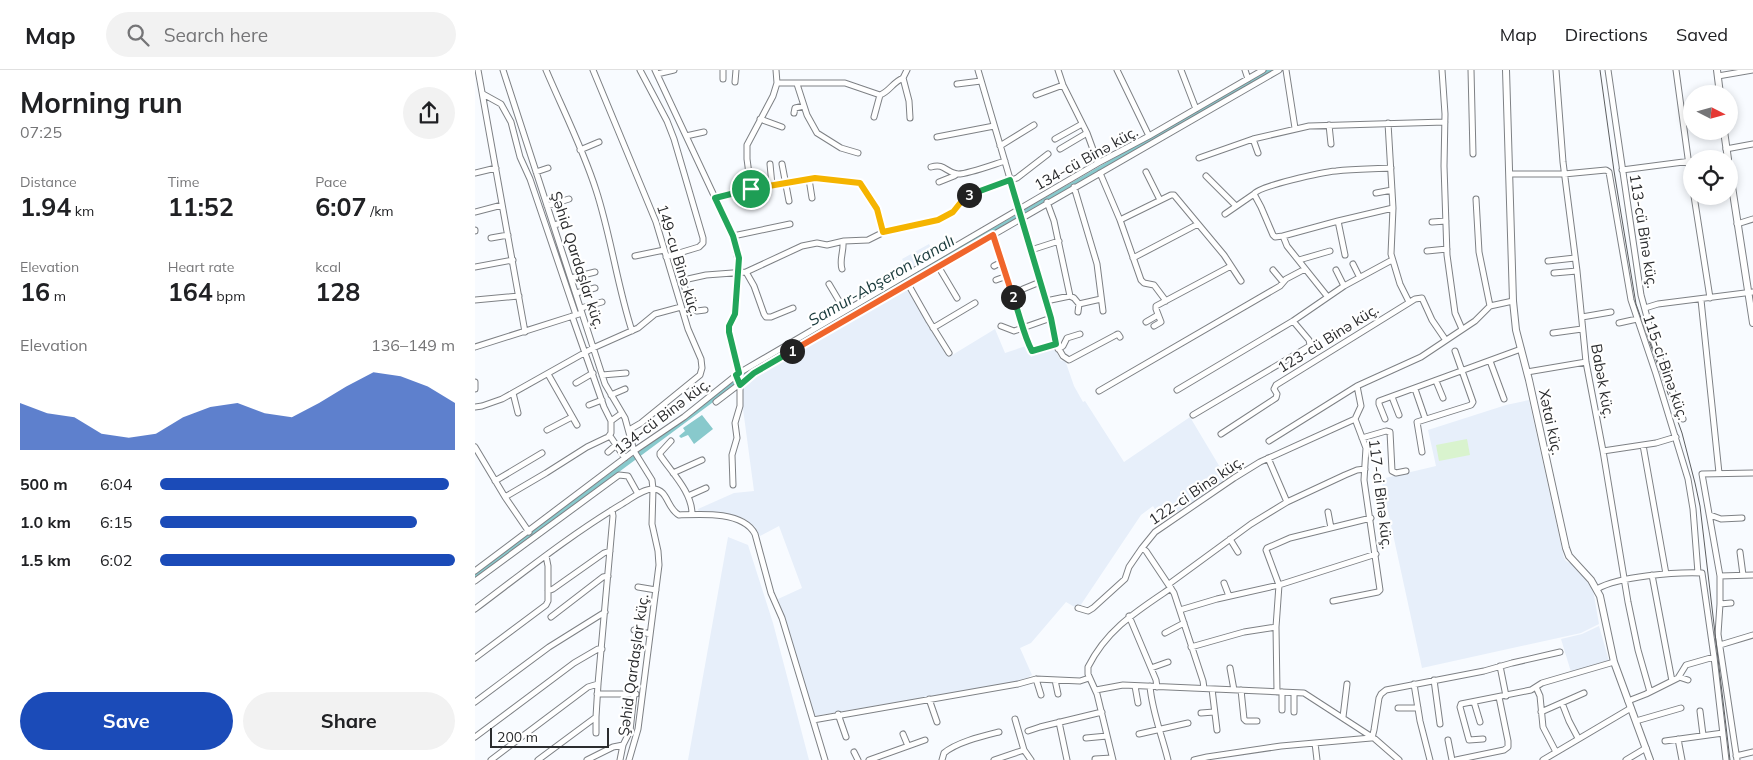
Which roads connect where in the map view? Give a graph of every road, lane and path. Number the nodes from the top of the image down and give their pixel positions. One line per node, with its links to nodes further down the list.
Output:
1 (478, 70): 37 (street)
2 (503, 70): 85 (street, Şəhid Qardaşlar küç.)
3 (545, 70): 66 (street)
4 (593, 70): 140 (street, 149-cu Binə küç.)
5 (640, 70): 146 (street)
6 (674, 70): 26 (street)
7 (723, 70): 29 (street)
8 (736, 70): 32 (street)
9 (776, 70): 33 (street)
10 (907, 70): 28 (street)
11 (978, 70): 31 (street)
12 (1059, 70): 36 (street)
13 (1117, 70): 57 (street)
14 (1181, 70): 41 (street)
15 (1245, 70): 30 (street)
16 (1263, 70): 30 (street, 134-cü Binə küç.)
17 (1279, 70): 88 (street)
18 (1286, 70): 53 (street)
19 (1442, 70): 46 (street)
20 (1471, 70): 72 (street)
21 (1506, 70): 90 (street, Xətai küç.)
22 (1556, 70): 91 (street, Babək küç.)
23 (1607, 70): 83 (street, 113-cü Binə küç.)
24 (1676, 70): 67 (street)
25 (1753, 70): 27 (street)
26 (656, 72): 56 (street)
27 (1717, 73)
28 (903, 78): 39 (street); 44 (street)
29 (723, 79)
30 (1248, 79): 41 (street, 134-cü Binə küç.)
31 (981, 81): 35 (street); 51 (street)
32 (735, 82)
33 (777, 84): 34 (street); 45 (street)
34 (797, 84): 39 (street); 40 (street)
35 (957, 84)
36 (1063, 85): 38 (street); 48 (street)
37 (483, 94): 80 (street); 206 (street)
38 (1036, 95)
39 (880, 96): 43 (street)
40 (803, 106): 42 (street); 69 (street)
41 (1197, 109): 57 (street, 134-cü Binə küç.)
42 (795, 113)
43 (874, 117)
44 (910, 118)
45 (760, 119): 52 (street); 100 (street)
46 (1445, 122): 47 (street); 126 (street)
47 (1388, 123): 50 (street); 82 (street)
48 (1082, 124): 55 (street); 59 (street)
49 (1034, 125): 64 (street)
50 (1329, 125): 53 (street); 62 (street)
51 (995, 126): 58 (street); 64 (street)
52 (782, 127)
53 (1295, 128): 60 (street)
54 (704, 132): 56 (street)
55 (1087, 133): 65 (street); 78 (street)
56 (686, 136): 104 (street)
57 (1149, 136): 78 (street, 134-cü Binə küç.)
58 (937, 137)
59 (1055, 139)
60 (1253, 139): 70 (street); 73 (street)
61 (599, 142): 66 (street)
62 (1331, 144)
63 (1753, 144): 68 (street)
64 (1000, 146): 74 (street)
65 (1060, 149)
66 (580, 150): 221 (street)
67 (1688, 150)
68 (1738, 150)
69 (858, 153)
70 (1258, 153)
71 (1048, 154): 95 (street)
72 (1473, 154)
73 (1199, 158)
74 (1005, 161): 89 (street); 95 (street)
75 (1683, 162): 83 (street)
76 (770, 164): 98 (street)
77 (782, 164): 97 (street)
78 (1099, 164): 117 (street, 134-cü Binə küç.)
79 (931, 167): 89 (street)
80 (496, 168): 87 (street); 111 (street)
81 (548, 168): 85 (street)
82 (1391, 168): 101 (street); 103 (street)
83 (1622, 170): 200 (street, 113-cü Binə küç.)
84 (818, 171): 93 (street)
85 (537, 172): 114 (street, Şəhid Qardaşlar küç.)
86 (1146, 172): 108 (street)
87 (475, 173)
88 (1100, 173): 99 (street); 122 (street)
89 (957, 174): 96 (street)
90 (1510, 174): 91 (street); 192 (street, Xətai küç.)
91 (1564, 174): 148 (street, Babək küç.); 210 (street, 115-ci Binə küç.)
92 (1206, 176): 115 (street)
93 (815, 178): 94 (street); 131 (street)
94 (809, 179): 97 (street); 105 (street)
95 (1010, 180): 117 (street); 131 (street)
96 (939, 182)
97 (785, 183): 98 (street); 109 (street)
98 (772, 186): 100 (street)
99 (1074, 187): 110 (street); 187 (street)
100 (751, 189): 104 (street)
101 (1392, 190): 102 (street); 116 (street)
102 (1376, 192)
103 (1254, 194): 115 (street); 135 (street)
104 (715, 198): 134 (street)
105 (812, 198)
106 (569, 199): 114 (street)
107 (1476, 199): 198 (street)
108 (1160, 200): 122 (street); 128 (street)
109 (789, 201)
110 (1047, 202): 120 (street); 137 (street)
111 (502, 205): 118 (street); 132 (street)
112 (1695, 205): 186 (street)
113 (1734, 205): 129 (street)
114 (547, 206): 130 (street, Şəhid Qardaşlar küç.)
115 (1236, 206): 119 (street)
116 (1393, 208): 123 (street); 151 (street)
117 (1019, 210): 120 (street); 202 (street, 134-cü Binə küç.)
118 (475, 212)
119 (1225, 214)
120 (1022, 218): 133 (street); 141 (street)
121 (1753, 219): 129 (street)
122 (1120, 220): 147 (street)
123 (1337, 221): 135 (street); 144 (street)
124 (565, 222): 130 (street)
125 (1432, 222): 126 (street)
126 (1446, 222): 139 (street)
127 (790, 224): 134 (street)
128 (1198, 224): 147 (street); 157 (street)
129 (1737, 224): 181 (street)
130 (553, 225): 170 (street, Şəhid Qardaşlar küç.)
131 (883, 232): 138 (street)
132 (508, 235): 136 (street); 149 (street)
133 (993, 235): 153 (street); 155 (street)
134 (733, 236): 166 (street)
135 (1283, 236): 150 (street)
136 (491, 238)
137 (1059, 241): 141 (street); 183 (street)
138 (843, 242): 159 (street); 165 (street)
139 (1447, 249): 143 (street); 219 (street)
140 (664, 250): 145 (street); 146 (street, 149-cu Binə küç.)
141 (1031, 250): 173 (street)
142 (1330, 251): 150 (street)
143 (1427, 251)
144 (1345, 255)
145 (635, 256)
146 (666, 257): 197 (street, 149-cu Binə küç.)
147 (1133, 258): 189 (street)
148 (1575, 258): 152 (street); 163 (street, Babək küç.)
149 (513, 260): 158 (street); 182 (street)
150 (1299, 260): 160 (street)
151 (1392, 260): 169 (street); 194 (street)
152 (1548, 261)
153 (1002, 262): 156 (street); 168 (street)
154 (1353, 264): 169 (street)
155 (938, 266): 176 (street); 185 (street)
156 (993, 266)
157 (1231, 266): 172 (street); 189 (street)
158 (475, 267)
159 (842, 269)
160 (1305, 269): 174 (street); 184 (street)
161 (1273, 270): 174 (street)
162 (1336, 270): 177 (street)
163 (1577, 271): 167 (street); 208 (street, Babək küç.)
164 (595, 272): 170 (street)
165 (746, 272): 166 (street); 199 (street)
166 (738, 273): 201 (street); 242 (street)
167 (1554, 273)
168 (1007, 276): 171 (street); 218 (street)
169 (1359, 276): 177 (street)
170 (571, 278): 180 (street, Şəhid Qardaşlar küç.)
171 (996, 280)
172 (1241, 281)
173 (1040, 282): 179 (street); 191 (street)
174 (1283, 282): 252 (street)
175 (829, 284): 202 (street)
176 (908, 284): 217 (street); 246 (street)
177 (1344, 286): 184 (street)
178 (595, 288): 180 (street)
179 (1023, 289)
180 (576, 293): 206 (street, Şəhid Qardaşlar küç.)
181 (1751, 293): 186 (street); 214 (street)
182 (519, 296): 188 (street); 222 (street)
183 (1070, 296): 191 (street); 196 (street)
184 (1327, 296): 211 (street)
185 (957, 298)
186 (1710, 298): 190 (street)
187 (1101, 299): 196 (street); 203 (street)
188 (475, 300)
189 (1166, 300): 207 (street)
190 (1701, 300): 200 (street); 294 (street)
191 (1046, 301): 209 (street)
192 (1513, 301): 198 (street); 230 (street, Xətai küç.)
193 (603, 302): 206 (street)
194 (1409, 302): 226 (street); 275 (street, 123-cü Binə küç.)
195 (975, 304): 217 (street)
196 (1079, 304): 204 (street)
197 (681, 306): 221 (street); 274 (street, 149-cu Binə küç.)
198 (1490, 306): 219 (street)
199 (793, 308)
200 (1645, 308): 270 (street, 113-cü Binə küç.)
201 (705, 310)
202 (845, 311): 242 (street, 134-cü Binə küç.)
203 (1103, 311)
204 (1078, 312)
205 (1611, 312): 208 (street)
206 (578, 313): 222 (street); 229 (street, Şəhid Qardaşlar küç.); 232 (street)
207 (1158, 315): 212 (street); 216 (street)
208 (1582, 317): 220 (street, Babək küç.)
209 (1051, 318): 218 (street); 227 (street)
210 (1637, 319): 213 (street); 277 (street, 115-ci Binə küç.)
211 (1293, 321): 251 (street); 264 (street)
212 (1146, 322)
213 (1619, 323)
214 (1753, 323)
215 (1001, 326): 218 (street)
216 (1154, 326)
217 (933, 328): 233 (street)
218 (1023, 328): 227 (street)
219 (1462, 329): 226 (street)
220 (1582, 329): 223 (street); 235 (street, Babək küç.)
221 (632, 331): 229 (street)
222 (525, 332): 228 (street)
223 (1553, 333)
224 (1080, 334): 227 (street)
225 (1120, 337): 227 (street)
226 (1445, 339): 247 (street)
227 (1057, 346)
228 (475, 347)
229 (593, 348): 232 (street); 241 (street, Şəhid Qardaşlar küç.)
230 (1521, 349): 234 (street); 237 (street, Xətai küç.)
231 (1455, 351): 236 (street)
232 (586, 353): 238 (street); 240 (street)
233 (949, 353)
234 (1490, 361): 236 (street); 257 (street)
235 (1586, 362): 237 (street); 286 (street, Babək küç.)
236 (1462, 371): 243 (street); 267 (street)
237 (1527, 372): 334 (street, Xətai küç.)
238 (593, 373): 245 (street); 258 (street)
239 (626, 373): 241 (street)
240 (548, 374): 253 (street); 266 (street)
241 (602, 374): 254 (street, Şəhid Qardaşlar küç.)
242 (737, 374): 246 (street); 288 (street, 134-cü Binə küç.)
243 (1437, 381): 250 (street); 256 (street)
244 (475, 382): 248 (street)
245 (577, 384)
246 (740, 385): 259 (street); 298 (street)
247 (1357, 386): 268 (street, 117-ci Binə küç.); 280 (street)
248 (475, 389)
249 (625, 389): 254 (street)
250 (1415, 389): 255 (street); 267 (street)
251 (1177, 390)
252 (1099, 391)
253 (513, 393): 261 (street); 263 (street)
254 (611, 395): 262 (street, Şəhid Qardaşlar küç.)
255 (1392, 397): 265 (street); 269 (street)
256 (1443, 398)
257 (1504, 399)
258 (602, 400): 260 (street); 271 (street)
259 (716, 402)
260 (589, 405)
261 (475, 407)
262 (622, 412): 271 (street); 274 (street, Şəhid Qardaşlar küç.)
263 (518, 413)
264 (1193, 415)
265 (1399, 415)
266 (572, 417): 272 (street); 273 (street)
267 (1425, 418): 285 (street)
268 (1355, 419): 278 (street, 117-ci Binə küç.); 290 (street, 122-ci Binə küç.)
269 (1385, 419)
270 (1683, 419)
271 (611, 422): 276 (street)
272 (577, 425)
273 (547, 430)
274 (629, 430): 288 (street, Şəhid Qardaşlar küç.)
275 (1221, 434)
276 (610, 436): 281 (street); 303 (street)
277 (1676, 437): 282 (street); 321 (street, 115-ci Binə küç.)
278 (1362, 438): 292 (street, 117-ci Binə küç.); 293 (street)
279 (671, 441): 296 (street)
280 (1269, 441)
281 (616, 445): 284 (street); 289 (street)
282 (1643, 445): 286 (street); 322 (street)
283 (475, 447): 297 (street)
284 (608, 452)
285 (1422, 452)
286 (1603, 452): 328 (street, Babək küç.)
287 (542, 453): 297 (street)
288 (636, 454): 289 (street, 134-cü Binə küç.); 300 (street, Şəhid Qardaşlar küç.)
289 (625, 458): 312 (street, 134-cü Binə küç.)
290 (1268, 458): 304 (street); 314 (street, 122-ci Binə küç.)
291 (702, 460): 296 (street)
292 (1365, 469): 304 (street); 309 (street, 117-ci Binə küç.)
293 (1406, 471)
294 (1719, 473): 295 (street); 308 (street)
295 (1753, 473)
296 (673, 474): 302 (street)
297 (495, 481): 303 (street)
298 (733, 485)
299 (705, 488): 302 (street)
300 (653, 489): 301 (street); 307 (street); 335 (street, Şəhid Qardaşlar küç.)
301 (638, 494): 305 (street); 329 (street)
302 (688, 496): 307 (street)
303 (505, 498): 312 (street)
304 (1287, 502): 313 (street)
305 (612, 510): 315 (street); 319 (street)
306 (1328, 512): 311 (street)
307 (692, 514): 414 (street)
308 (1710, 515): 310 (street); 327 (street)
309 (1371, 518): 311 (street); 318 (street, 117-ci Binə küç.)
310 (1742, 518)
311 (1331, 528): 331 (street)
312 (529, 532): 320 (street, 134-cü Binə küç.)
313 (1230, 539): 316 (street); 332 (street)
314 (1142, 548): 332 (street); 341 (street, 122-ci Binə küç.)
315 (610, 551): 326 (street); 336 (street)
316 (1238, 552)
317 (1740, 552): 324 (street)
318 (1376, 554): 331 (street); 338 (street, 117-ci Binə küç.)
319 (546, 556): 336 (street); 342 (street)
320 (475, 572)
321 (1698, 573): 322 (street); 357 (street, 115-ci Binə küç.)
322 (1666, 574): 323 (street)
323 (1652, 575): 328 (street); 370 (street)
324 (1743, 575): 325 (street); 327 (street)
325 (1753, 575)
326 (607, 576): 344 (street); 346 (street)
327 (1719, 576): 340 (street)
328 (1625, 580): 334 (street); 384 (street, Babək küç.)
329 (475, 581)
330 (1225, 583): 337 (street)
331 (1279, 585): 337 (street); 348 (street)
332 (1170, 586): 343 (street); 345 (street)
333 (638, 587): 335 (street)
334 (1597, 589): 360 (street, Xətai küç.)
335 (656, 590): 351 (street, Şəhid Qardaşlar küç.)
336 (548, 591): 358 (street)
337 (1229, 596): 343 (street)
338 (1333, 601)
339 (1731, 603): 340 (street)
340 (1720, 604): 353 (street)
341 (1078, 608)
342 (475, 610)
343 (1180, 610): 347 (street)
344 (605, 612): 355 (street); 395 (street)
345 (1129, 616): 362 (street); 365 (street)
346 (551, 618)
347 (1184, 623): 350 (street); 354 (street)
348 (1277, 627): 354 (street); 383 (street)
349 (633, 630): 351 (street)
350 (1165, 633)
351 (650, 634): 385 (street, Şəhid Qardaşlar küç.)
352 (1753, 635): 353 (street)
353 (1720, 644): 450 (street)
354 (1191, 647): 378 (street)
355 (602, 649): 371 (street); 432 (street)
356 (1560, 652): 361 (street)
357 (1714, 657): 364 (street); 427 (street)
358 (475, 658)
359 (1168, 662): 362 (street)
360 (1614, 662): 377 (street); 399 (street, Xətai küç.)
361 (1500, 666): 368 (street); 392 (street)
362 (1151, 668): 376 (street)
363 (1230, 668): 381 (street)
364 (1679, 677): 369 (street); 370 (street)
365 (1089, 678): 367 (street); 380 (street)
366 (1036, 679): 367 (street); 391 (street); 394 (street)
367 (1055, 680): 390 (street)
368 (1434, 680): 373 (street); 421 (street)
369 (1687, 680)
370 (1672, 681): 384 (street)
371 (598, 684): 388 (street); 454 (street)
372 (1347, 684): 412 (street)
373 (1414, 684): 401 (street); 435 (street)
374 (1135, 686): 375 (street); 380 (street); 396 (street)
375 (1150, 686): 376 (street); 422 (street)
376 (1157, 687): 378 (street)
377 (1536, 687): 392 (street); 408 (street)
378 (1204, 688): 379 (street)
379 (1212, 689): 381 (street); 406 (street)
380 (1096, 690): 405 (street)
381 (1233, 690): 382 (street)
382 (1241, 690): 383 (street); 415 (street)
383 (1279, 692): 386 (street); 403 (street)
384 (1650, 692): 399 (street)
385 (642, 693): 389 (street); 458 (street, Şəhid Qardaşlar küç.)
386 (1294, 693): 407 (street); 412 (street)
387 (1584, 693): 398 (street)
388 (597, 694): 389 (street); 411 (street)
389 (633, 694): 443 (street)
390 (1058, 694)
391 (1041, 695)
392 (1506, 696): 393 (street)
393 (1499, 697): 397 (street); 472 (street)
394 (929, 699): 410 (street); 416 (street)
395 (475, 702)
396 (1138, 702)
397 (1474, 702): 418 (street); 436 (street)
398 (1562, 703): 408 (street); 437 (street)
399 (1630, 704): 419 (street, Xətai küç.); 437 (street)
400 (1398, 708): 401 (street)
401 (1417, 708): 470 (street)
402 (1681, 708): 419 (street)
403 (1282, 710)
404 (1700, 711): 430 (street)
405 (1102, 712): 417 (street); 431 (street)
406 (1215, 712): 409 (street); 423 (street)
407 (1294, 712)
408 (1541, 712): 448 (street)
409 (1201, 713)
410 (838, 714): 414 (street); 433 (street)
411 (596, 717): 426 (street); 455 (street)
412 (1343, 717): 435 (street)
413 (1015, 719): 446 (street)
414 (813, 720): 459 (street)
415 (1257, 721)
416 (937, 722)
417 (1059, 722): 424 (street); 465 (street)
418 (1479, 722)
419 (1636, 722): 445 (street, Xətai küç.)
420 (1188, 723): 422 (street)
421 (1440, 724)
422 (1159, 729): 429 (street); 466 (street)
423 (1217, 730)
424 (1028, 731)
425 (999, 732): 462 (street)
426 (596, 733)
427 (1723, 733): 430 (street); 477 (street)
428 (903, 734): 444 (street)
429 (1139, 734)
430 (1703, 735): 438 (street)
431 (1107, 736): 434 (street); 452 (street)
432 (475, 737)
433 (845, 737)
434 (1086, 738)
435 (1371, 738): 442 (street); 469 (street)
436 (1483, 738)
437 (1578, 738): 448 (street)
438 (1678, 738): 441 (street); 476 (street)
439 (925, 740): 444 (street)
440 (1448, 740): 471 (street)
441 (1665, 741)
442 (1315, 743): 453 (street); 468 (street)
443 (623, 745): 456 (street); 457 (street)
444 (908, 746): 461 (street)
445 (1646, 748): 474 (street); 475 (street, Xətai küç.)
446 (1024, 750): 463 (street); 464 (street)
447 (854, 752): 460 (street)
448 (1556, 752): 473 (street)
449 (1753, 752): 450 (street)
450 (1737, 758)
451 (1095, 759): 452 (street)
452 (1113, 759)
453 (1202, 759): 467 (street)
454 (491, 760)
455 (538, 760)
456 (587, 760)
457 (620, 760)
458 (629, 760)
459 (825, 760)
460 (858, 760)
461 (869, 760)
462 (942, 760)
463 (993, 760)
464 (1031, 760)
465 (1067, 760)
466 (1168, 760)
467 (1195, 760)
468 (1317, 760)
469 (1399, 760)
470 (1430, 760)
471 (1452, 760)
472 (1456, 760)
473 (1543, 760)
474 (1626, 760)
475 (1650, 760)
476 (1682, 760)
477 (1726, 760)

